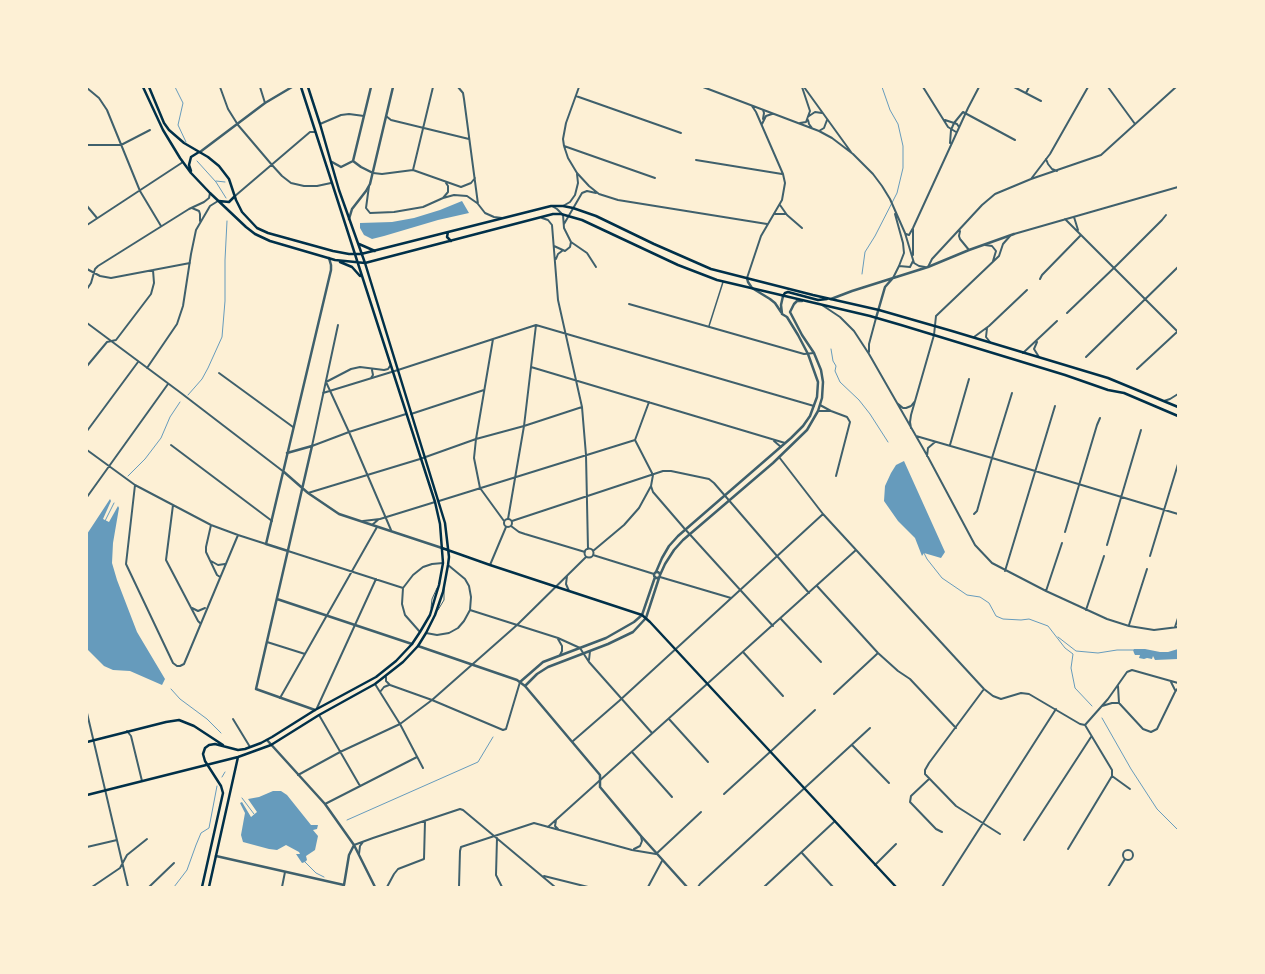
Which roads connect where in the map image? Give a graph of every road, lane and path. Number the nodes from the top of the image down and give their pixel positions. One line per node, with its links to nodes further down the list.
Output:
1 (143, 87): 64 (main road)
2 (150, 87): 59 (main road)
3 (220, 87): 42 (street)
4 (260, 87): 26 (street)
5 (292, 87): 26 (street)
6 (301, 87): 50 (main road)
7 (308, 87): 40 (main road)
8 (371, 87): 32 (street)
9 (393, 87): 33 (street)
10 (433, 87): 45 (street)
11 (458, 87): 53 (street)
12 (579, 87): 24 (street)
13 (703, 87): 27 (street)
14 (803, 87): 30 (street); 34 (street)
15 (924, 87): 37 (street)
16 (979, 87): 29 (street)
17 (1014, 87): 23 (street)
18 (1030, 87): 23 (street)
19 (1088, 87): 61 (street)
20 (1108, 87): 41 (street)
21 (87, 88): 57 (street)
22 (1175, 88): 41 (street)
23 (1026, 93): 25 (street)
24 (576, 96): 52 (street); 58 (street)
25 (1041, 101)
26 (265, 103): 42 (street)
27 (749, 104): 28 (street); 43 (street)
28 (762, 109): 31 (street); 36 (street)
29 (965, 112): 39 (street); 44 (street); 54 (street)
30 (823, 113): 34 (street); 35 (street)
31 (775, 114): 36 (street); 38 (street)
32 (364, 116): 40 (street); 63 (street)
33 (386, 116): 45 (street); 70 (street)
34 (808, 118): 38 (street); 47 (street)
35 (827, 119): 49 (street); 60 (street)
36 (763, 120): 43 (street)
37 (945, 120): 39 (street); 48 (street)
38 (798, 123): 47 (street)
39 (954, 123): 44 (street); 48 (street)
40 (320, 124): 65 (main road)
41 (1135, 124): 68 (street)
42 (238, 125): 59 (street); 66 (street)
43 (762, 125): 72 (street)
44 (958, 127): 51 (street)
45 (423, 128): 53 (street); 67 (street)
46 (150, 130): 57 (street)
47 (814, 130): 49 (street)
48 (951, 130): 51 (street); 55 (street)
49 (819, 131): 60 (street)
50 (314, 132): 66 (street); 77 (main road)
51 (956, 132): 55 (street)
52 (681, 133)
53 (469, 139): 73 (street)
54 (1015, 140)
55 (950, 144): 112 (street)
56 (87, 145): 57 (street)
57 (121, 145): 80 (street)
58 (564, 146): 71 (street); 74 (street)
59 (200, 152): 69 (main road); 83 (main road)
60 (853, 154): 91 (street)
61 (1046, 159): 68 (street); 75 (street)
62 (696, 160): 72 (street)
63 (353, 161): 65 (street); 70 (street)
64 (183, 162): 69 (main road); 80 (street)
65 (332, 162): 104 (main road)
66 (272, 165): 77 (street); 83 (street)
67 (413, 170): 70 (street); 76 (street)
68 (1057, 171): 75 (street)
69 (191, 173): 81 (main road)
70 (373, 173): 78 (street)
71 (577, 173): 82 (street); 90 (street)
72 (783, 174): 87 (street)
73 (475, 178): 76 (street); 86 (street)
74 (655, 178)
75 (1031, 179): 110 (street)
76 (445, 182): 84 (street)
77 (331, 183): 128 (main road)
78 (370, 184): 84 (street); 104 (street)
79 (1178, 187): 99 (street)
80 (140, 191): 100 (street); 109 (street)
81 (210, 193): 85 (main road); 93 (street)
82 (599, 194): 92 (street); 106 (street)
83 (235, 196): 85 (main road); 128 (main road)
84 (443, 198): 86 (street)
85 (219, 201): 105 (street); 130 (main road)
86 (478, 204): 101 (street)
87 (780, 204): 95 (street); 96 (street)
88 (87, 206): 100 (street)
89 (551, 206): 90 (main road); 94 (street); 101 (main road)
90 (563, 206): 92 (main road)
91 (893, 206): 114 (street); 124 (street)
92 (573, 208): 98 (street); 147 (main road)
93 (189, 209): 105 (street); 109 (street)
94 (561, 214): 98 (main road); 102 (main road); 108 (street)
95 (774, 214): 96 (street); 106 (street)
96 (787, 215): 111 (street)
97 (1166, 215): 142 (street)
98 (569, 216): 108 (street); 150 (main road)
99 (1074, 217): 103 (street); 117 (street)
100 (96, 218): 107 (street)
101 (502, 218): 113 (main road)
102 (539, 218): 119 (main road); 123 (street)
103 (1065, 219): 116 (street); 117 (street)
104 (349, 220): 121 (main road)
105 (200, 222): 133 (street)
106 (767, 224): 147 (street)
107 (87, 225)
108 (564, 225): 120 (street)
109 (161, 226): 145 (street)
110 (962, 227): 126 (street); 140 (street)
111 (802, 228)
112 (913, 228): 115 (street); 132 (street)
113 (448, 232): 119 (main road); 127 (main road)
114 (905, 233): 115 (street); 118 (street)
115 (909, 234): 118 (street)
116 (1014, 234): 122 (street); 135 (street)
117 (1080, 234): 142 (street); 149 (street)
118 (907, 239): 124 (street); 132 (street)
119 (452, 241): 137 (main road)
120 (571, 242): 125 (street); 139 (street)
121 (358, 243): 127 (main road); 129 (main road)
122 (982, 245): 126 (street); 135 (street)
123 (554, 246): 125 (street); 134 (street)
124 (904, 247): 138 (street)
125 (562, 250): 134 (street)
126 (970, 250): 140 (street)
127 (375, 251): 129 (main road)
128 (355, 254): 129 (main road); 136 (main road)
129 (361, 254): 137 (main road)
130 (329, 258): 131 (main road); 225 (street)
131 (335, 260): 136 (main road); 146 (main road)
132 (913, 261): 138 (street); 140 (street)
133 (190, 262): 144 (street); 191 (street)
134 (555, 262): 173 (street)
135 (992, 262): 169 (street)
136 (357, 263): 137 (main road); 146 (main road)
137 (364, 263): 194 (main road)
138 (899, 266): 148 (street)
139 (596, 267)
140 (926, 267): 148 (street)
141 (1178, 267): 156 (street)
142 (1114, 268): 156 (street); 161 (street)
143 (87, 269): 145 (street)
144 (153, 270): 145 (street); 179 (street)
145 (94, 274): 152 (street)
146 (362, 278): 189 (main road)
147 (747, 278): 151 (street); 155 (main road)
148 (892, 279): 155 (street); 160 (street)
149 (1040, 279)
150 (723, 282): 151 (main road); 168 (street)
151 (752, 288): 154 (main road); 162 (street)
152 (87, 289)
153 (1027, 290): 170 (street)
154 (783, 296): 155 (main road); 157 (main road); 162 (street)
155 (831, 299): 160 (main road)
156 (1146, 299): 171 (street); 185 (street)
157 (804, 301): 159 (main road); 181 (street)
158 (629, 304): 168 (street)
159 (821, 305): 163 (main road); 184 (street)
160 (879, 310): 163 (street); 169 (main road)
161 (1067, 313)
162 (782, 314): 183 (street)
163 (876, 318): 174 (main road); 184 (street)
164 (1057, 321): 178 (street)
165 (87, 323): 179 (street)
166 (338, 325): 195 (street)
167 (536, 325): 173 (street); 177 (street); 190 (street)
168 (709, 326): 183 (street)
169 (934, 326): 174 (street); 176 (main road)
170 (989, 326): 172 (street); 175 (street)
171 (1178, 331): 193 (street)
172 (981, 332): 175 (street); 176 (street)
173 (566, 334): 201 (street); 214 (street)
174 (934, 335): 207 (street); 222 (main road)
175 (986, 337): 180 (street)
176 (973, 338): 180 (main road)
177 (493, 339): 194 (street); 205 (street)
178 (1039, 339): 182 (street); 186 (street)
179 (112, 341): 187 (street); 188 (street)
180 (991, 343): 182 (main road)
181 (814, 352): 183 (street); 213 (street)
182 (1023, 353): 186 (main road)
183 (808, 354): 214 (street)
184 (869, 354): 210 (street)
185 (1086, 357)
186 (1039, 358): 211 (main road)
187 (138, 362): 191 (street); 227 (street)
188 (87, 366)
189 (390, 366): 192 (street); 196 (main road)
190 (532, 367): 201 (street); 224 (street)
191 (147, 368): 203 (street)
192 (371, 369): 198 (street); 200 (street)
193 (1137, 369)
194 (398, 370): 196 (street); 221 (main road)
195 (328, 372): 200 (street); 202 (street)
196 (392, 372): 198 (street); 220 (main road)
197 (219, 373): 225 (street)
198 (371, 378): 204 (street)
199 (969, 379): 238 (street)
200 (332, 380): 202 (street)
201 (577, 380): 212 (street); 216 (street)
202 (326, 382): 204 (street); 206 (street)
203 (168, 384): 251 (street); 253 (street)
204 (331, 390): 206 (street); 229 (street)
205 (484, 390): 221 (street); 231 (street)
206 (323, 393): 237 (street)
207 (918, 393): 210 (street); 228 (street)
208 (1012, 393): 248 (street)
209 (1178, 394): 211 (street)
210 (894, 400): 228 (street)
211 (1164, 401): 217 (main road)
212 (649, 402): 232 (street); 233 (street)
213 (820, 404): 218 (street); 219 (street)
214 (815, 406): 235 (street)
215 (1055, 406): 252 (street)
216 (582, 407): 224 (street); 244 (street)
217 (1178, 407)
218 (818, 411): 219 (street); 242 (street)
219 (831, 411): 256 (street)
220 (406, 414): 229 (street); 249 (main road)
221 (411, 414): 245 (main road)
222 (1178, 416)
223 (1100, 418): 259 (street)
224 (524, 426): 231 (street); 257 (street)
225 (293, 428): 243 (street)
226 (1142, 430): 267 (street)
227 (87, 431)
228 (911, 431): 230 (street)
229 (349, 432): 237 (street); 254 (street)
230 (915, 436): 234 (street); 247 (street)
231 (476, 439): 245 (street); 262 (street)
232 (769, 439): 235 (street); 239 (street)
233 (635, 440): 244 (street); 255 (street)
234 (937, 442): 238 (street); 247 (street)
235 (785, 444): 239 (street)
236 (171, 445): 279 (street)
237 (312, 446): 243 (street); 261 (street)
238 (950, 446): 248 (street)
239 (781, 447): 241 (street); 242 (street)
240 (87, 450): 251 (street)
241 (775, 452): 246 (street); 265 (street)
242 (784, 452): 246 (street)
243 (287, 453): 253 (street)
244 (586, 455): 257 (street); 264 (street)
245 (426, 457): 249 (street); 269 (main road)
246 (779, 457): 268 (street); 273 (street)
247 (928, 457): 314 (street)
248 (992, 458): 252 (street); 274 (street)
249 (420, 459): 254 (street); 270 (main road)
250 (1178, 464): 272 (street)
251 (109, 466): 258 (street); 266 (street)
252 (1036, 471): 259 (street); 314 (street)
253 (284, 472): 261 (street); 279 (street)
254 (367, 474): 263 (street); 276 (street)
255 (653, 475): 260 (street); 264 (street); 265 (street)
256 (836, 476)
257 (516, 477): 262 (street); 278 (street)
258 (135, 485): 271 (street); 339 (street)
259 (1079, 485): 267 (street); 290 (street)
260 (651, 486): 288 (street); 301 (street)
261 (302, 488): 263 (street); 299 (street)
262 (480, 488): 269 (street); 280 (street)
263 (308, 493): 281 (street)
264 (587, 496): 282 (street); 297 (street)
265 (725, 496): 268 (street); 288 (street)
266 (87, 497)
267 (1121, 497): 272 (street); 295 (street)
268 (729, 500): 291 (street); 304 (street)
269 (439, 501): 300 (main road)
270 (435, 502): 276 (street); 296 (main road)
271 (173, 505): 283 (street); 331 (street)
272 (1164, 510): 275 (street); 306 (street)
273 (823, 514): 298 (street); 304 (street)
274 (974, 514)
275 (1178, 514)
276 (386, 517): 277 (street); 289 (street)
277 (380, 519): 281 (street); 284 (street)
278 (508, 519): 280 (street); 282 (street)
279 (272, 521): 294 (street)
280 (504, 521): 287 (street)
281 (362, 522): 284 (street)
282 (512, 522): 286 (street)
283 (211, 525): 292 (street); 309 (street)
284 (372, 525): 285 (street)
285 (378, 526): 289 (street); 315 (street)
286 (511, 526): 287 (street); 302 (street)
287 (506, 527): 312 (street)
288 (686, 529): 291 (street); 317 (street)
289 (391, 530): 296 (street)
290 (1064, 532)
291 (690, 534): 319 (street); 324 (street)
292 (238, 535): 294 (street); 308 (street)
293 (1062, 543): 325 (street)
294 (266, 544): 299 (street)
295 (1108, 545)
296 (442, 548): 300 (main road); 310 (main road)
297 (588, 549): 301 (street); 302 (street)
298 (856, 550): 321 (street); 372 (street)
299 (288, 551): 315 (street); 329 (street)
300 (449, 551): 311 (main road); 312 (main road)
301 (593, 551): 303 (street)
302 (585, 552): 307 (street)
303 (594, 554): 307 (street); 317 (street)
304 (777, 556): 324 (street); 327 (street)
305 (1104, 556): 333 (street)
306 (1150, 556)
307 (586, 557): 316 (street)
308 (228, 560): 309 (street); 318 (street)
309 (210, 561): 318 (street)
310 (443, 563): 323 (street); 345 (main road)
311 (448, 565): 332 (street); 346 (main road)
312 (490, 566): 322 (main road)
313 (1147, 569): 343 (street)
314 (1005, 570): 325 (street)
315 (352, 571): 320 (street); 335 (street)
316 (568, 575): 322 (street); 326 (street)
317 (655, 575): 319 (street); 319 (street); 334 (street)
318 (220, 577): 330 (street)
319 (660, 577): 328 (street); 336 (street)
320 (376, 579): 323 (street); 340 (street)
321 (817, 586): 327 (street); 355 (street)
322 (555, 587): 326 (main road); 341 (street)
323 (403, 588): 345 (street)
324 (741, 590): 328 (street); 342 (street)
325 (1046, 591): 333 (street)
326 (569, 592): 334 (main road)
327 (809, 593): 338 (street)
328 (731, 598): 352 (street)
329 (277, 599): 335 (street); 348 (street)
330 (207, 606): 331 (street); 339 (street)
331 (191, 607): 339 (street)
332 (470, 610): 341 (street); 346 (street)
333 (1086, 610): 343 (street)
334 (642, 615): 336 (main road); 351 (street)
335 (327, 616): 340 (street); 356 (street)
336 (646, 618): 352 (main road); 353 (street)
337 (1178, 618): 344 (street)
338 (781, 619): 342 (street); 360 (street)
339 (200, 623)
340 (355, 625): 349 (street); 382 (street)
341 (517, 625): 347 (street); 361 (street)
342 (773, 626): 354 (street)
343 (1129, 626): 344 (street)
344 (1176, 627)
345 (420, 632): 349 (main road)
346 (426, 633): 350 (main road)
347 (558, 638): 351 (street); 358 (street)
348 (267, 642): 356 (street); 377 (street)
349 (412, 644): 382 (main road)
350 (418, 646): 361 (street); 362 (main road)
351 (580, 648): 357 (street); 358 (street)
352 (675, 650): 368 (main road); 378 (street)
353 (591, 651): 357 (street); 359 (street)
354 (743, 652): 368 (street); 376 (street)
355 (878, 653): 375 (street); 392 (street)
356 (305, 654): 377 (street)
357 (583, 654): 359 (street); 370 (street)
358 (560, 655): 364 (street)
359 (588, 662): 378 (street)
360 (821, 662)
361 (473, 664): 364 (street); 379 (street)
362 (386, 677): 366 (main road); 367 (street)
363 (1171, 681): 365 (street); 369 (street); 374 (street)
364 (520, 682): 370 (street); 379 (street)
365 (1178, 683)
366 (375, 684): 373 (street); 386 (main road)
367 (390, 685): 373 (street); 379 (street)
368 (707, 685): 387 (street); 408 (main road)
369 (1118, 685): 380 (street); 381 (street)
370 (525, 686): 399 (street)
371 (1178, 688): 374 (street)
372 (984, 689): 384 (street); 392 (street)
373 (380, 692): 389 (street)
374 (1175, 692): 380 (street)
375 (834, 694)
376 (783, 696)
377 (280, 698): 382 (street)
378 (621, 699): 394 (street); 399 (street)
379 (432, 700): 389 (street)
380 (1119, 703): 381 (street)
381 (1101, 707): 390 (street)
382 (316, 710): 398 (main road)
383 (814, 710): 408 (street)
384 (1056, 710): 390 (street); 432 (street)
385 (87, 713): 396 (street)
386 (319, 715): 401 (main road); 406 (street)
387 (669, 719): 394 (street); 411 (street)
388 (233, 720): 397 (street)
389 (400, 724): 406 (street); 410 (street)
390 (1085, 725): 395 (street)
391 (870, 728): 402 (street)
392 (956, 728): 416 (street)
393 (127, 731): 396 (main road); 403 (main road); 417 (street)
394 (652, 734): 407 (street)
395 (1091, 737): 415 (street); 441 (street)
396 (94, 740): 400 (main road); 422 (street)
397 (246, 740): 404 (street); 405 (street)
398 (267, 740): 401 (street); 404 (main road)
399 (573, 741): 418 (street)
400 (87, 742)
401 (271, 744): 409 (main road); 414 (street)
402 (852, 745): 419 (street); 421 (street)
403 (225, 746): 405 (main road); 412 (main road)
404 (250, 747): 405 (main road)
405 (243, 749)
406 (340, 752): 414 (street); 420 (street)
407 (632, 752): 418 (street); 426 (street)
408 (770, 752): 421 (main road); 424 (street)
409 (238, 757): 412 (main road); 450 (main road)
410 (417, 757): 413 (street); 420 (street)
411 (708, 762)
412 (207, 765): 417 (main road); 464 (main road)
413 (423, 768)
414 (298, 775): 427 (street)
415 (1112, 776): 423 (street); 446 (street)
416 (929, 779): 432 (street); 435 (street)
417 (142, 781): 422 (main road)
418 (600, 781): 429 (street); 437 (street)
419 (889, 783)
420 (360, 786): 427 (street)
421 (804, 788): 431 (main road); 475 (street)
422 (105, 790): 425 (main road); 440 (street)
423 (1130, 790)
424 (724, 794)
425 (87, 795)
426 (672, 796)
427 (325, 804): 444 (street)
428 (701, 812): 449 (street)
429 (558, 818): 433 (street); 434 (street)
430 (425, 821): 438 (street); 442 (street); 468 (street)
431 (835, 822): 448 (street); 456 (main road)
432 (983, 824): 436 (street); 479 (street)
433 (548, 827): 434 (street); 438 (street)
434 (561, 830): 447 (street)
435 (942, 832)
436 (1000, 834)
437 (641, 836): 447 (street); 449 (street)
438 (496, 837): 458 (street); 469 (street); 470 (street)
439 (147, 839): 454 (street)
440 (117, 840): 445 (street); 454 (street)
441 (1024, 840)
442 (364, 841): 444 (street); 451 (street)
443 (896, 844): 456 (street)
444 (354, 845): 451 (street); 460 (street)
445 (87, 847)
446 (1068, 849)
447 (632, 850): 449 (street)
448 (802, 853): 476 (street); 477 (street)
449 (656, 854): 453 (street)
450 (216, 856): 457 (street); 465 (main road)
451 (360, 857): 467 (street)
452 (1125, 859): 452 (street); 480 (street)
453 (662, 861): 473 (street); 474 (street)
454 (123, 863): 461 (street); 462 (street)
455 (174, 863): 463 (street)
456 (876, 865): 478 (main road)
457 (285, 872): 460 (street); 466 (street)
458 (543, 876): 459 (street); 471 (street)
459 (559, 880): 471 (street); 472 (street)
460 (344, 886)
461 (92, 887)
462 (128, 887)
463 (149, 887)
464 (202, 887)
465 (209, 887)
466 (282, 887)
467 (375, 887)
468 (387, 887)
469 (458, 887)
470 (502, 887)
471 (556, 887)
472 (588, 887)
473 (648, 887)
474 (687, 887)
475 (698, 887)
476 (764, 887)
477 (833, 887)
478 (896, 887)
479 (942, 887)
480 (1108, 887)

